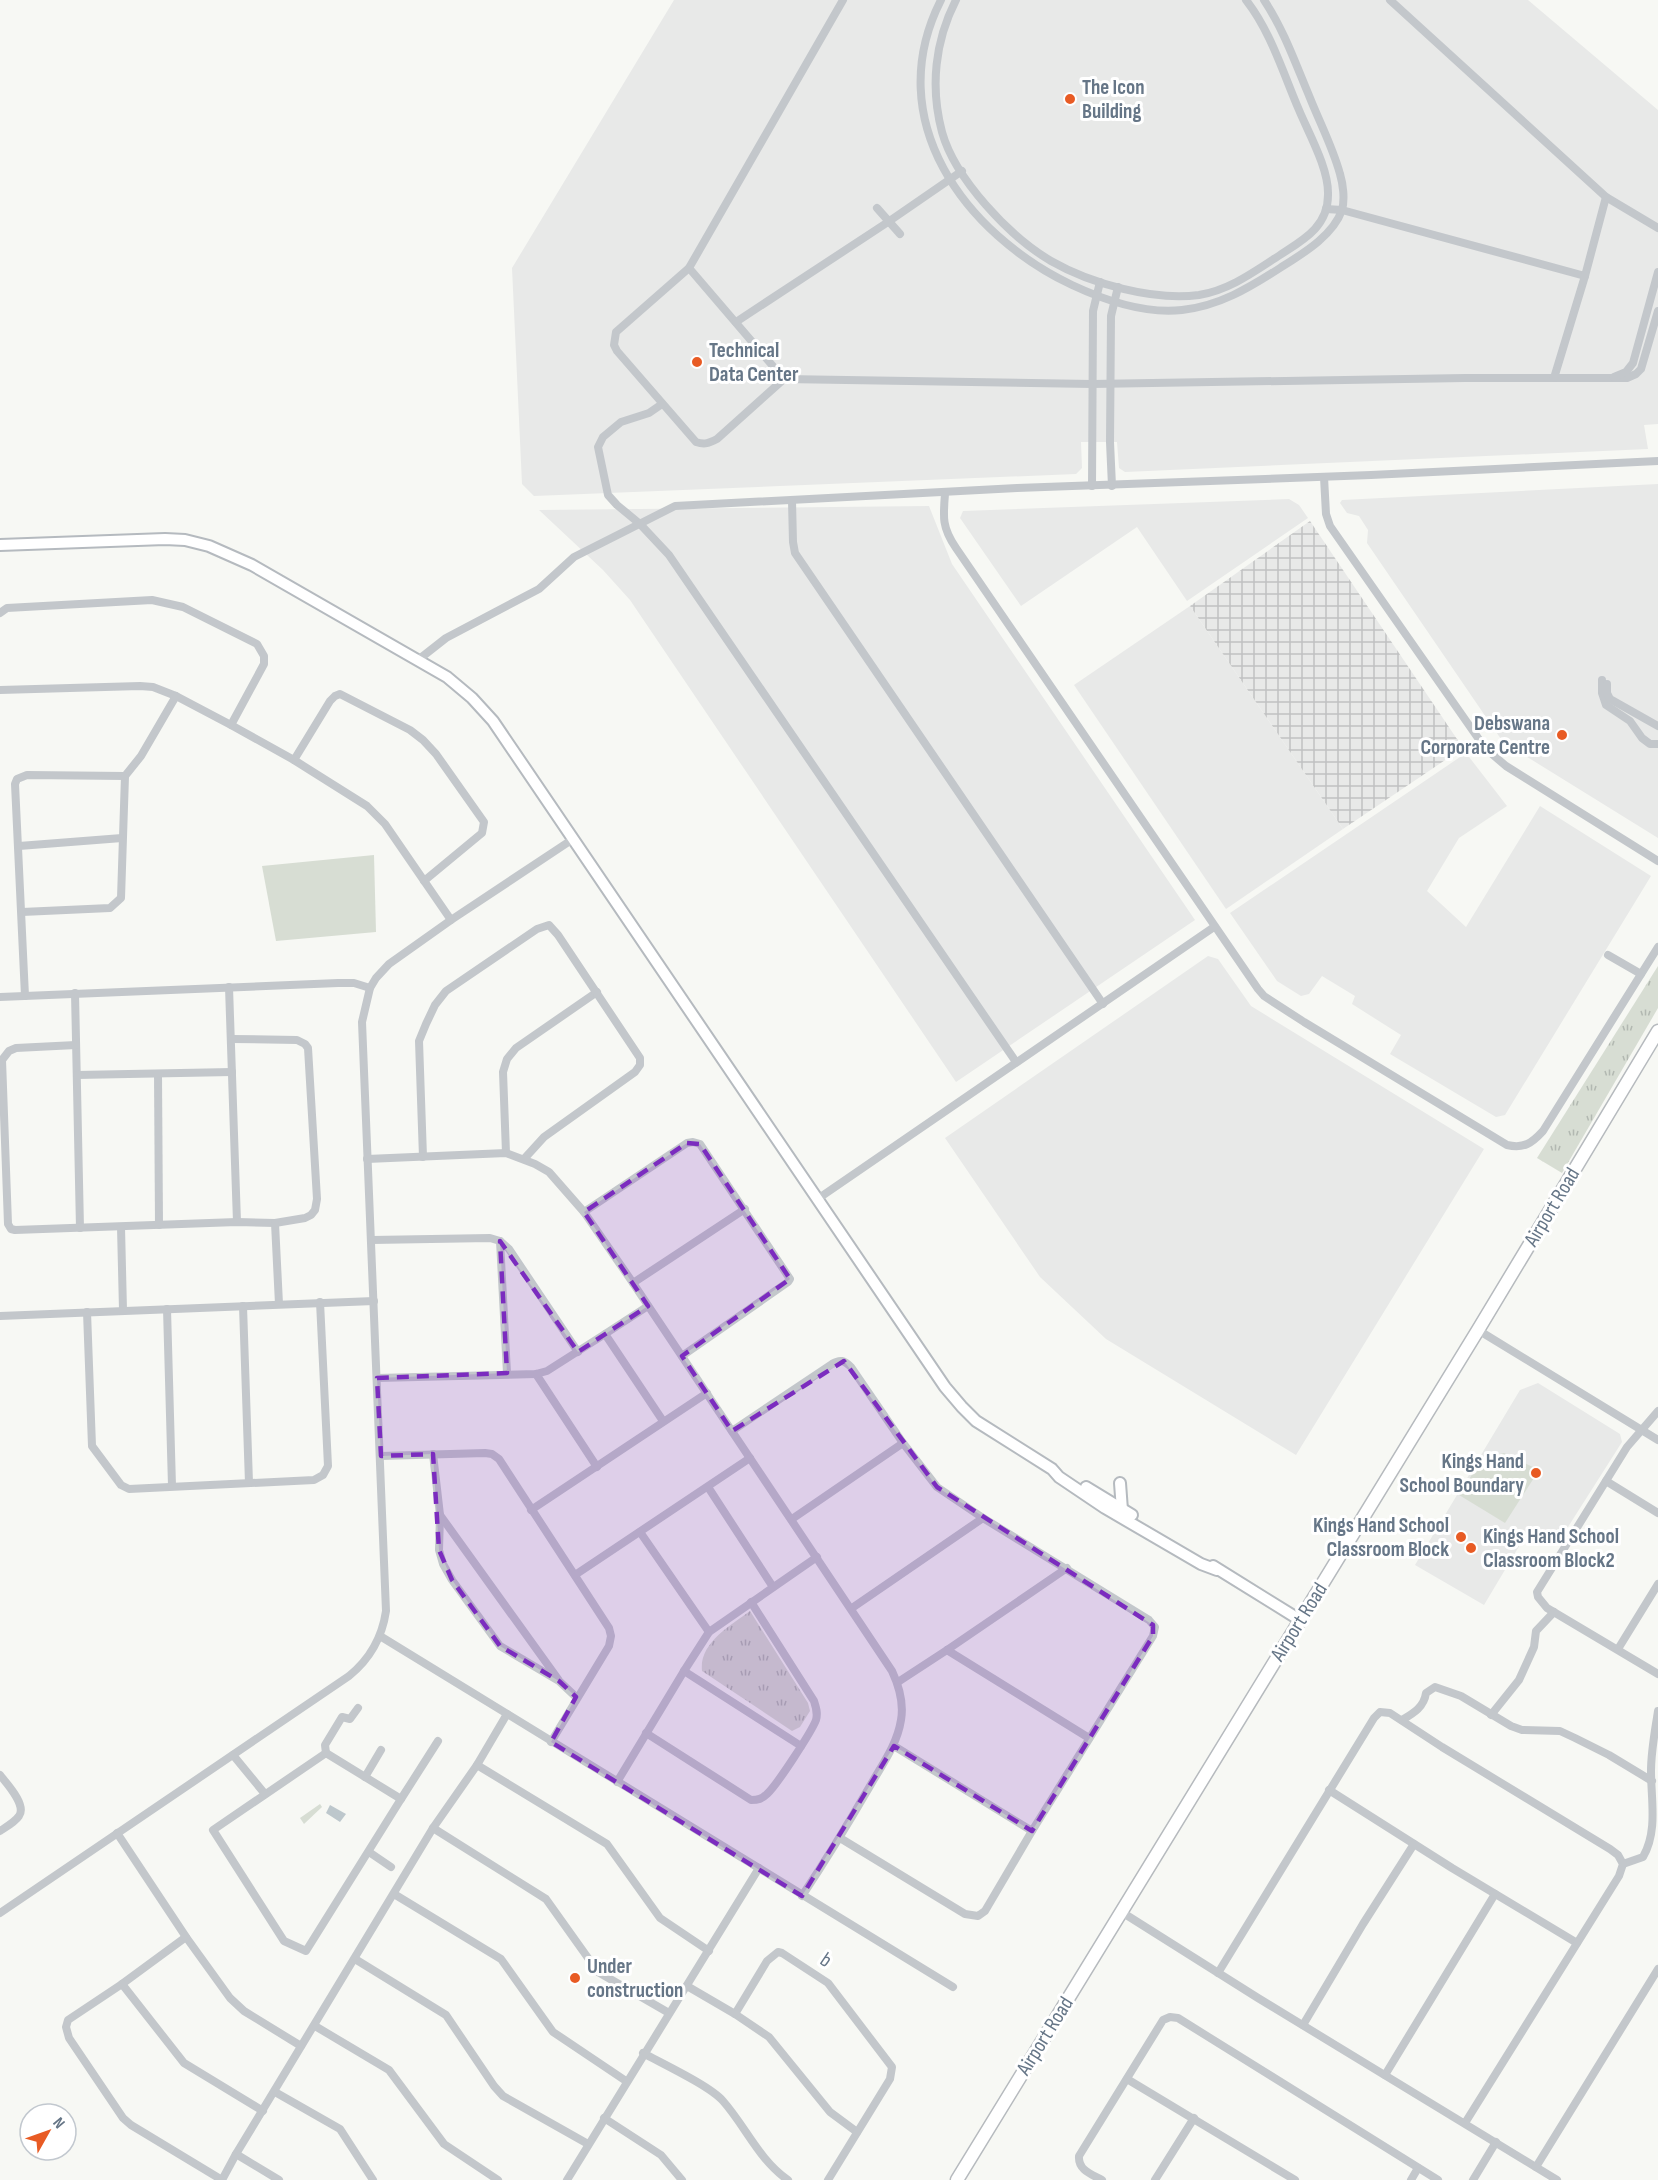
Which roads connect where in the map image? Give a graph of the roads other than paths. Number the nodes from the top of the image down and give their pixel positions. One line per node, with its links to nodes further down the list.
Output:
1 (843, 0): 17 (street)
2 (940, 0): 8 (street)
3 (956, 0): 7 (street)
4 (1246, 0): 11 (street)
5 (1264, 0): 12 (street)
6 (1390, 0): 9 (street)
7 (962, 171): 8 (street); 20 (street)
8 (948, 180): 13 (street); 22 (street)
9 (1606, 197): 14 (street); 19 (street)
10 (877, 208): 13 (street)
11 (1326, 209): 12 (street); 21 (street)
12 (1342, 210): 19 (street); 23 (street)
13 (888, 222): 16 (street); 25 (street)
14 (1655, 226): 15 (street)
15 (1658, 232)
16 (900, 234)
17 (689, 268): 25 (street); 33 (street)
18 (1658, 272): 26 (street)
19 (1585, 276): 29 (street)
20 (1100, 282): 21 (street); 22 (street)
21 (1118, 287): 23 (street)
22 (1097, 296): 23 (street); 32 (street)
23 (1115, 301): 31 (street)
24 (1658, 311): 27 (street)
25 (736, 322): 30 (street)
26 (1635, 357): 27 (street); 28 (street)
27 (1644, 360): 28 (street)
28 (1613, 377): 29 (street)
29 (1554, 378): 31 (street)
30 (784, 379): 32 (street); 33 (street)
31 (1112, 383): 32 (street); 37 (street)
32 (1092, 384): 36 (street)
33 (662, 404): 40 (street)
34 (1658, 461): 35 (street)
35 (1324, 477): 37 (street); 54 (street)
36 (1092, 486): 37 (street); 38 (street)
37 (1112, 486)
38 (945, 494): 39 (street); 58 (street)
39 (792, 501): 40 (street); 68 (street)
40 (640, 524): 43 (street); 72 (street)
41 (0, 545): 43 (main road)
42 (0, 613): 46 (street)
43 (418, 660): 52 (main road)
44 (0, 690): 45 (street)
45 (176, 696): 46 (street); 50 (street)
46 (231, 724): 49 (street)
47 (1658, 726): 48 (street)
48 (1658, 744)
49 (294, 760): 55 (street); 55 (street)
50 (124, 776): 51 (street); 53 (street)
51 (122, 838): 53 (street); 56 (street)
52 (573, 839): 57 (street); 80 (main road)
53 (19, 846): 56 (street)
54 (1658, 861)
55 (424, 881): 57 (street)
56 (22, 912): 66 (street)
57 (451, 920): 63 (street)
58 (1215, 927): 61 (street); 68 (street)
59 (1658, 947): 61 (street)
60 (1608, 956): 61 (street)
61 (1641, 974)
62 (229, 987): 63 (street); 65 (street); 70 (street)
63 (370, 988): 78 (street)
64 (597, 992): 76 (street); 77 (street); 79 (street)
65 (75, 993): 66 (street); 71 (street)
66 (25, 996): 67 (street)
67 (0, 997)
68 (1103, 1004): 72 (street)
69 (1658, 1031): 100 (main road, Airport Road)
70 (232, 1039): 73 (street); 84 (street)
71 (76, 1045): 75 (street); 87 (street)
72 (1016, 1062): 80 (street)
73 (232, 1072): 74 (street); 83 (street)
74 (158, 1074): 75 (street); 85 (street)
75 (77, 1075): 87 (street)
76 (506, 1153): 77 (street); 79 (street)
77 (423, 1157): 78 (street)
78 (368, 1159): 88 (street)
79 (524, 1159): 82 (street)
80 (819, 1198): 118 (main road)
81 (745, 1209): 82 (street); 90 (street); 103 (street)
82 (584, 1212): 90 (street)
83 (237, 1222): 84 (street); 85 (street)
84 (275, 1223): 93 (street)
85 (159, 1226): 86 (street)
86 (121, 1227): 87 (street); 97 (street)
87 (80, 1228)
88 (372, 1240): 89 (street); 91 (street)
89 (500, 1241): 102 (street); 104 (street)
90 (633, 1283): 95 (street)
91 (374, 1301): 92 (street); 106 (street)
92 (320, 1302): 93 (street); 120 (street)
93 (279, 1304): 94 (street)
94 (243, 1306): 96 (street); 120 (street)
95 (648, 1306): 101 (street); 103 (street)
96 (167, 1309): 97 (street); 121 (street)
97 (123, 1310): 98 (street)
98 (87, 1312): 99 (street); 121 (street)
99 (0, 1316)
100 (1478, 1330): 110 (street); 140 (main road, Airport Road)
101 (605, 1334): 102 (street); 109 (street)
102 (578, 1352): 105 (street)
103 (682, 1356): 107 (street)
104 (507, 1373): 105 (street); 106 (street)
105 (536, 1374): 117 (street)
106 (377, 1378): 115 (street)
107 (707, 1393): 109 (street); 111 (street)
108 (1658, 1411): 110 (street)
109 (663, 1421): 117 (street)
110 (1643, 1430): 112 (street); 119 (street)
111 (732, 1431): 113 (street); 116 (street)
112 (1658, 1440)
113 (903, 1443): 128 (street); 129 (street)
114 (433, 1455): 115 (street); 124 (street); 127 (street)
115 (381, 1456): 142 (street)
116 (750, 1458): 122 (street); 129 (street)
117 (597, 1467): 124 (street)
118 (1052, 1469): 123 (main road); 133 (main road)
119 (1606, 1481): 126 (street); 139 (street)
120 (249, 1484): 121 (street)
121 (172, 1486)
122 (708, 1487): 130 (street); 136 (street)
123 (1097, 1494): 125 (main road); 125 (main road)
124 (531, 1510): 134 (street)
125 (1122, 1510): 133 (main road)
126 (1658, 1513)
127 (440, 1515): 147 (street); 147 (street)
128 (983, 1518): 132 (street); 138 (street)
129 (792, 1519): 131 (street)
130 (640, 1532): 134 (street); 141 (street)
131 (817, 1557): 136 (street); 138 (street)
132 (1067, 1568): 144 (street); 156 (street)
133 (1217, 1570): 140 (main road)
134 (575, 1575): 149 (street)
135 (1658, 1584): 143 (street)
136 (773, 1587): 137 (street)
137 (751, 1602): 141 (street); 159 (street)
138 (852, 1608): 148 (street)
139 (1554, 1612): 143 (street); 153 (street)
140 (1300, 1620): 185 (main road, Airport Road)
141 (710, 1632): 145 (street)
142 (380, 1636): 152 (street); 163 (street)
143 (1618, 1649): 146 (street)
144 (947, 1650): 148 (street); 156 (street)
145 (684, 1671): 155 (street); 159 (street)
146 (1658, 1674)
147 (559, 1681): 149 (street)
148 (898, 1682): 160 (street)
149 (576, 1697): 158 (street)
150 (358, 1708): 162 (street)
151 (1658, 1712): 167 (street)
152 (507, 1714): 158 (street); 164 (street)
153 (1491, 1715): 154 (street); 167 (street)
154 (1402, 1720): 169 (street); 179 (street)
155 (646, 1734): 159 (street); 168 (street)
156 (1089, 1738): 174 (street)
157 (438, 1741): 171 (street)
158 (550, 1742): 168 (street)
159 (801, 1746)
160 (894, 1746): 174 (street); 176 (street)
161 (381, 1750): 166 (street)
162 (326, 1753): 166 (street); 170 (street)
163 (232, 1755): 170 (street); 175 (street)
164 (477, 1765): 172 (street); 189 (street)
165 (0, 1775): 173 (street)
166 (365, 1777): 171 (street)
167 (1652, 1781): 179 (street)
168 (617, 1782): 181 (street)
169 (1329, 1790): 177 (street); 192 (street)
170 (265, 1794): 178 (street)
171 (401, 1799): 178 (street)
172 (433, 1828): 182 (street); 196 (street)
173 (0, 1831)
174 (1032, 1831): 176 (street)
175 (117, 1833): 186 (street); 187 (street)
176 (840, 1838): 184 (street)
177 (1414, 1844): 183 (street); 198 (street)
178 (369, 1852): 180 (street)
179 (1623, 1864): 188 (street)
180 (392, 1867)
181 (759, 1868): 184 (street); 189 (street)
182 (394, 1894): 190 (street); 204 (street)
183 (1495, 1894): 188 (street); 202 (street)
184 (802, 1896): 195 (street)
185 (1120, 1911): 192 (street); 224 (main road, Airport Road)
186 (0, 1913)
187 (186, 1937): 193 (street); 200 (street)
188 (1577, 1943): 209 (street)
189 (709, 1951): 194 (street)
190 (355, 1959): 199 (street); 212 (street)
191 (1658, 1968): 215 (street)
192 (1218, 1973): 198 (street)
193 (123, 1984): 206 (street); 216 (street)
194 (687, 1986): 196 (street); 197 (street)
195 (953, 1988)
196 (669, 2013): 201 (street)
197 (735, 2014): 210 (street); 210 (street, b)
198 (1303, 2025): 202 (street)
199 (315, 2026): 200 (street); 219 (street)
200 (301, 2046): 205 (street)
201 (643, 2054): 204 (street); 222 (street)
202 (1385, 2075): 209 (street)
203 (1127, 2079): 208 (street); 214 (street); 225 (street)
204 (626, 2081): 207 (street)
205 (275, 2092): 206 (street); 218 (street)
206 (263, 2111): 213 (street)
207 (604, 2118): 212 (street); 221 (street)
208 (1194, 2118): 226 (street); 227 (street)
209 (1465, 2123): 211 (street)
210 (858, 2132): 223 (street)
211 (1496, 2142): 215 (street); 230 (street)
212 (588, 2144): 220 (street)
213 (236, 2154): 216 (street); 217 (street)
214 (1418, 2168): 228 (street); 229 (street)
215 (1536, 2168): 231 (street)
216 (222, 2180)
217 (279, 2180)
218 (373, 2180)
219 (498, 2180)
220 (567, 2180)
221 (682, 2180)
222 (788, 2180)
223 (828, 2180)
224 (957, 2180)
225 (1102, 2180)
226 (1155, 2180)
227 (1295, 2180)
228 (1411, 2180)
229 (1438, 2180)
230 (1473, 2180)
231 (1557, 2180)

